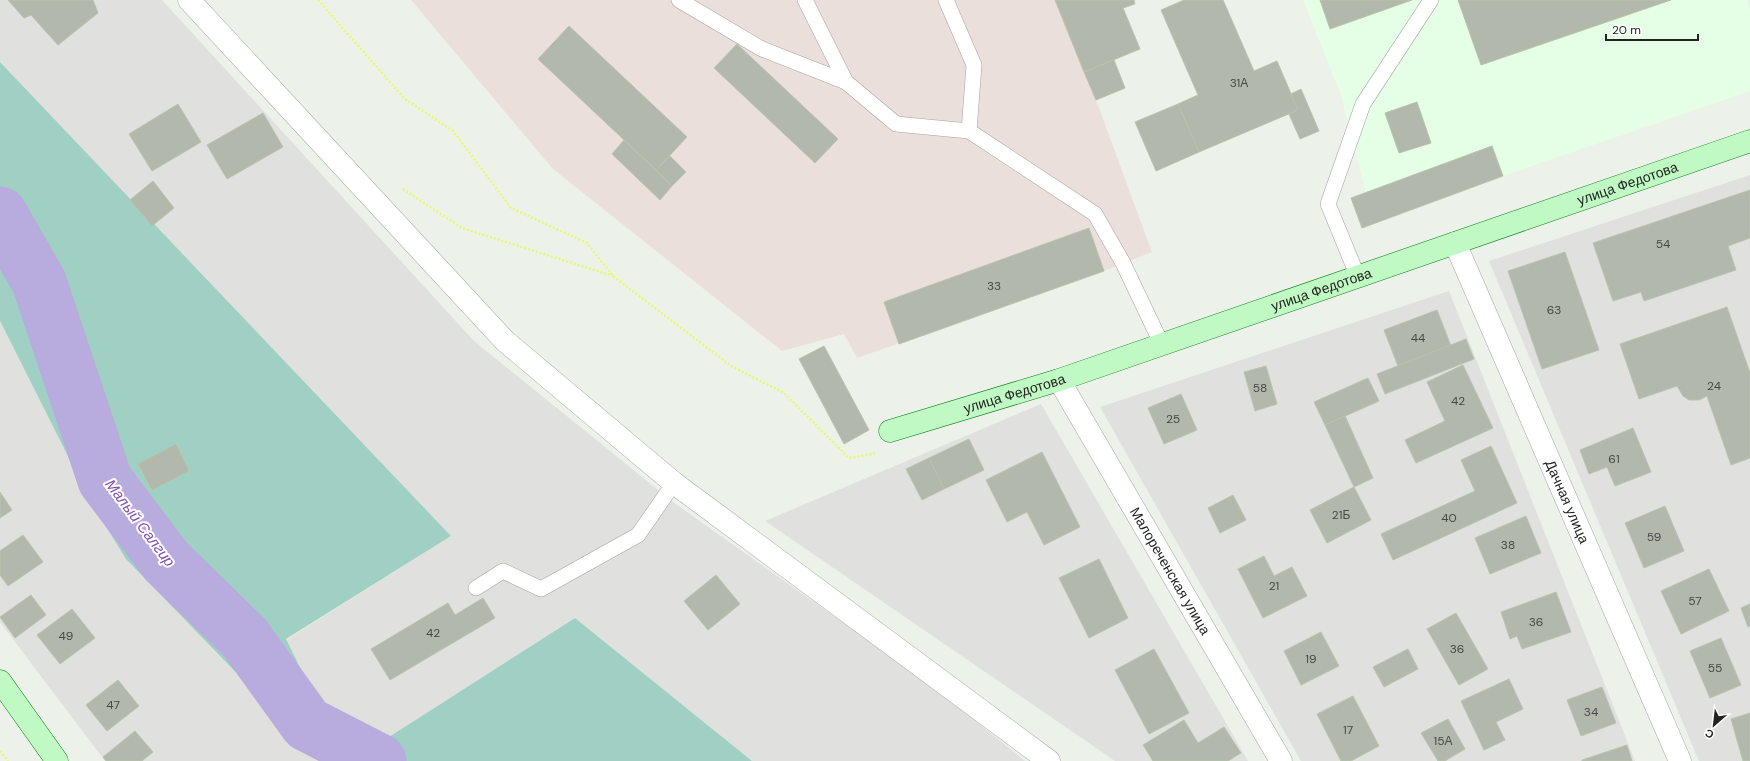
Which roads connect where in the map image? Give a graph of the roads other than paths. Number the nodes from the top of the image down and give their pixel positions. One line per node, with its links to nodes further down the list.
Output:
1 (189, 0): 14 (street)
2 (679, 0): 6 (lane)
3 (805, 0): 6 (lane)
4 (946, 0): 7 (lane)
5 (1432, 0): 10 (lane)
6 (846, 82): 7 (lane)
7 (969, 131): 11 (lane)
8 (1750, 141): 9 (street, улица Федотова)
9 (1455, 243): 10 (street, улица Федотова); 20 (street, Дачная улица)
10 (1358, 277): 11 (street, улица Федотова)
11 (1162, 345): 12 (street, улица Федотова)
12 (1059, 380): 13 (street, улица Федотова); 19 (street, Малореченская улица)
13 (890, 431)
14 (674, 483): 15 (lane); 18 (street)
15 (476, 588)
16 (0, 681): 17 (street)
17 (57, 761)
18 (1049, 761)
19 (1281, 761)
20 (1680, 761)

